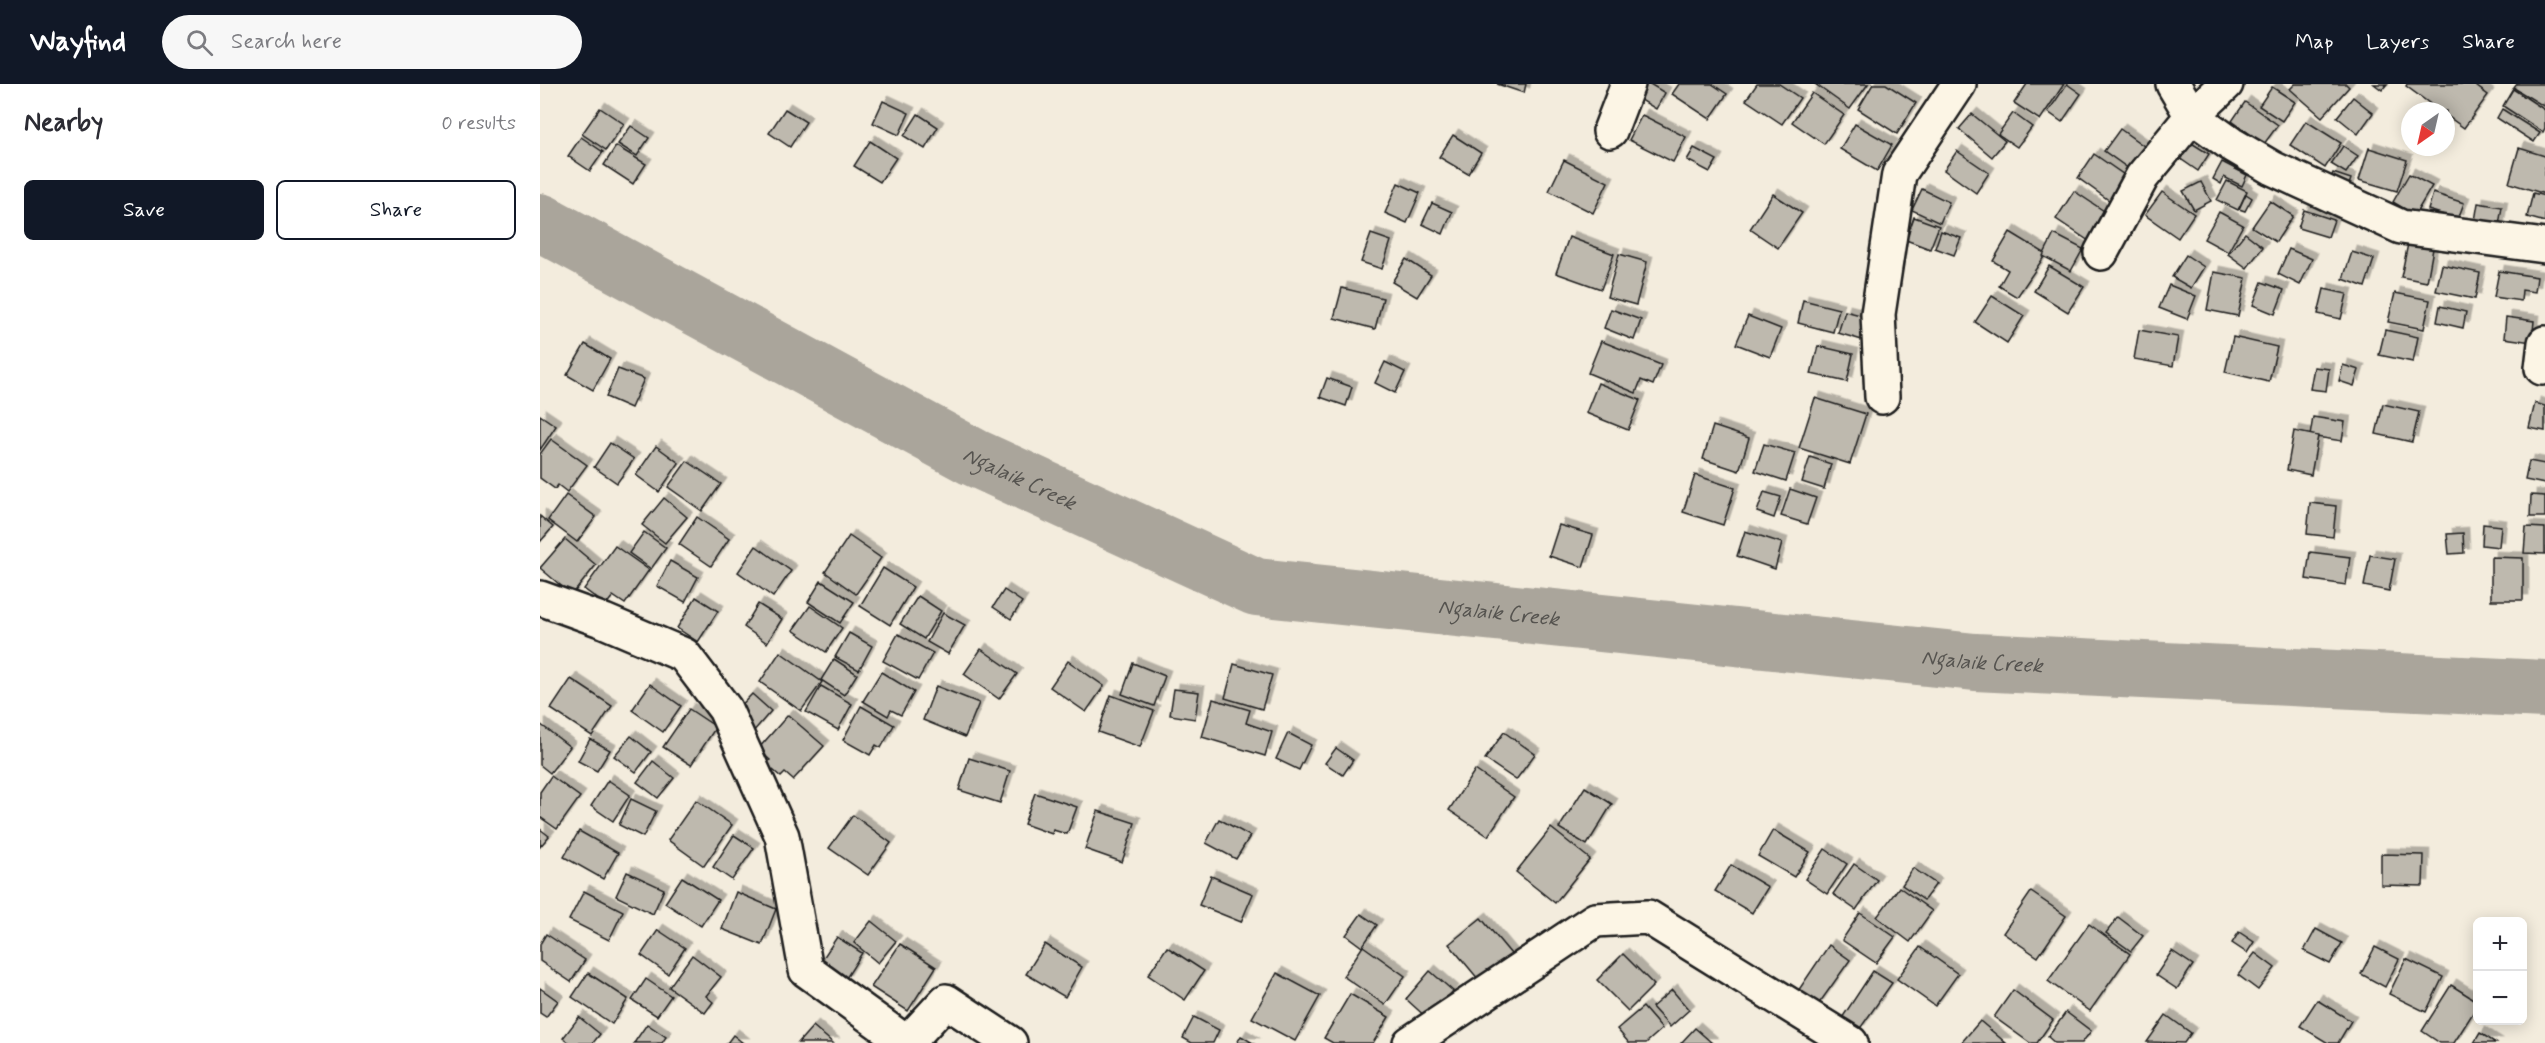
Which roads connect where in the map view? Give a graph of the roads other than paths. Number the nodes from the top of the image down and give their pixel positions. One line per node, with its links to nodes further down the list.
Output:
1 (1628, 84): 6 (street)
2 (1959, 84): 9 (street)
3 (2174, 84): 5 (street)
4 (2226, 84): 5 (street)
5 (2192, 116): 7 (street); 8 (street)
6 (1610, 131)
7 (2545, 246)
8 (2101, 253)
9 (1882, 397)
10 (540, 598): 11 (street)
11 (907, 1043): 12 (street)
12 (1010, 1043)
13 (1410, 1043): 14 (street)
14 (1851, 1043)

